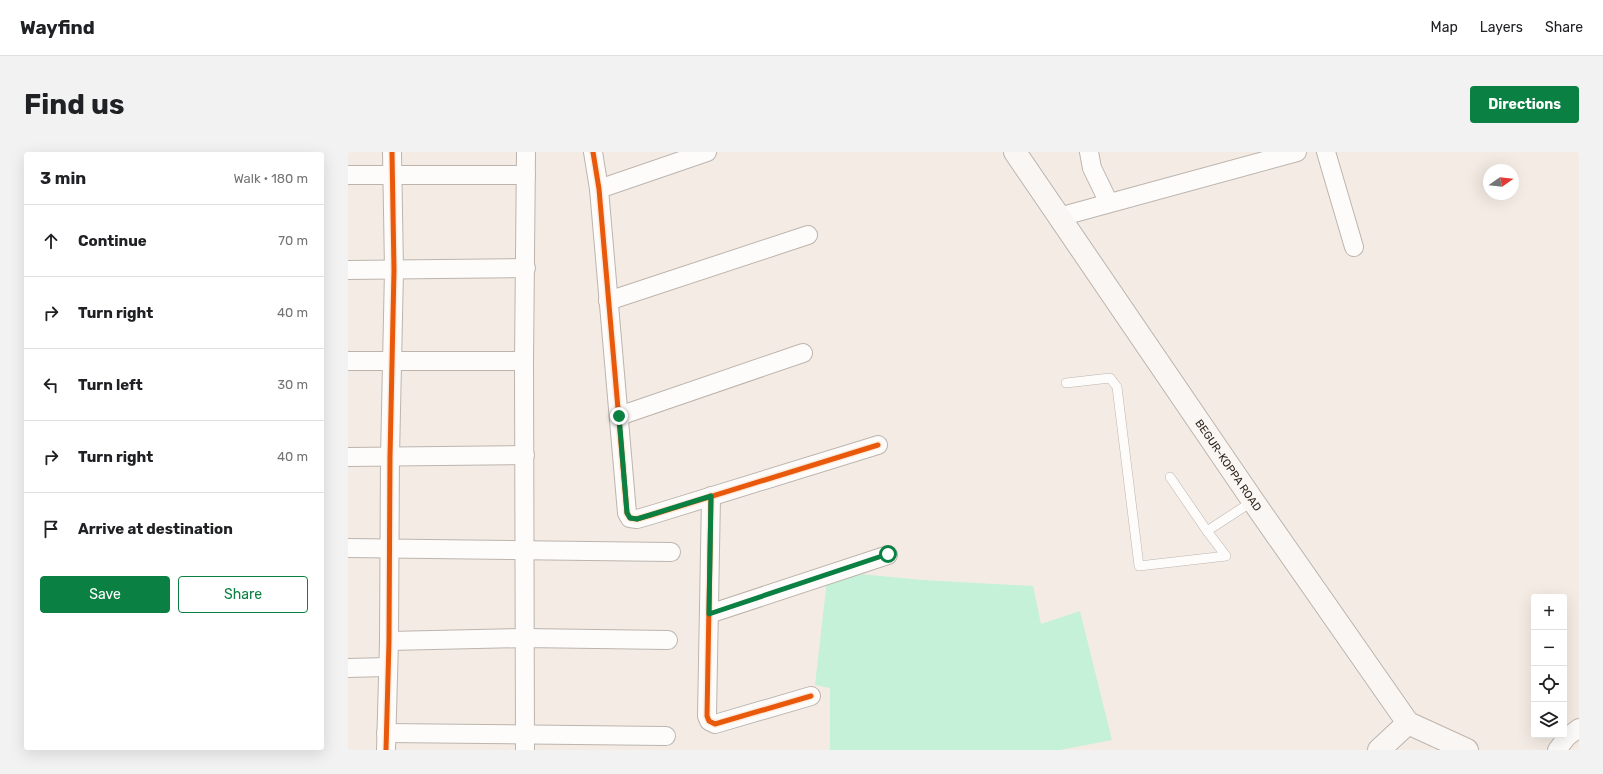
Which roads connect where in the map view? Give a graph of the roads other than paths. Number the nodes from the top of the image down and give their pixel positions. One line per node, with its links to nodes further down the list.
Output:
1 (392, 152): 11 (street)
2 (526, 152): 9 (street)
3 (593, 152): 12 (street)
4 (708, 152): 12 (street)
5 (1015, 152): 14 (main road, BEGUR-KOPPA ROAD)
6 (1089, 152): 13 (street)
7 (1297, 152): 13 (street)
8 (1326, 152): 16 (street)
9 (526, 175): 11 (street); 17 (street)
10 (348, 176): 11 (street)
11 (392, 176): 19 (street)
12 (599, 189): 20 (street)
13 (1110, 203): 14 (street)
14 (1059, 217): 33 (main road, BEGUR-KOPPA ROAD)
15 (808, 235): 20 (street)
16 (1354, 246)
17 (526, 268): 19 (street); 24 (street)
18 (348, 270): 19 (street)
19 (394, 270): 23 (street)
20 (608, 301): 26 (street)
21 (803, 353): 26 (street)
22 (348, 361): 23 (street)
23 (392, 361): 24 (street); 30 (street)
24 (524, 361): 28 (street)
25 (1066, 383): 34 (lane)
26 (619, 416): 32 (street)
27 (878, 445): 32 (street)
28 (525, 454): 30 (street); 37 (street)
29 (348, 457): 30 (street)
30 (390, 457): 36 (street)
31 (1170, 477): 34 (lane)
32 (711, 496): 40 (street)
33 (1253, 500): 34 (lane); 47 (main road, BEGUR-KOPPA ROAD)
34 (1207, 531)
35 (348, 548): 36 (street)
36 (389, 548): 37 (street); 43 (street)
37 (526, 551): 38 (street); 41 (street)
38 (671, 552)
39 (888, 554): 40 (street)
40 (709, 614): 46 (street)
41 (525, 638): 42 (street); 43 (street); 51 (street)
42 (668, 640)
43 (389, 641): 44 (street)
44 (387, 667): 45 (street); 50 (street)
45 (348, 668)
46 (811, 696)
47 (1408, 723): 52 (main road); 53 (main road)
48 (1579, 728): 54 (street)
49 (666, 736): 51 (street)
50 (386, 741): 51 (street)
51 (526, 742)
52 (1379, 750)
53 (1467, 750)
54 (1557, 750)

